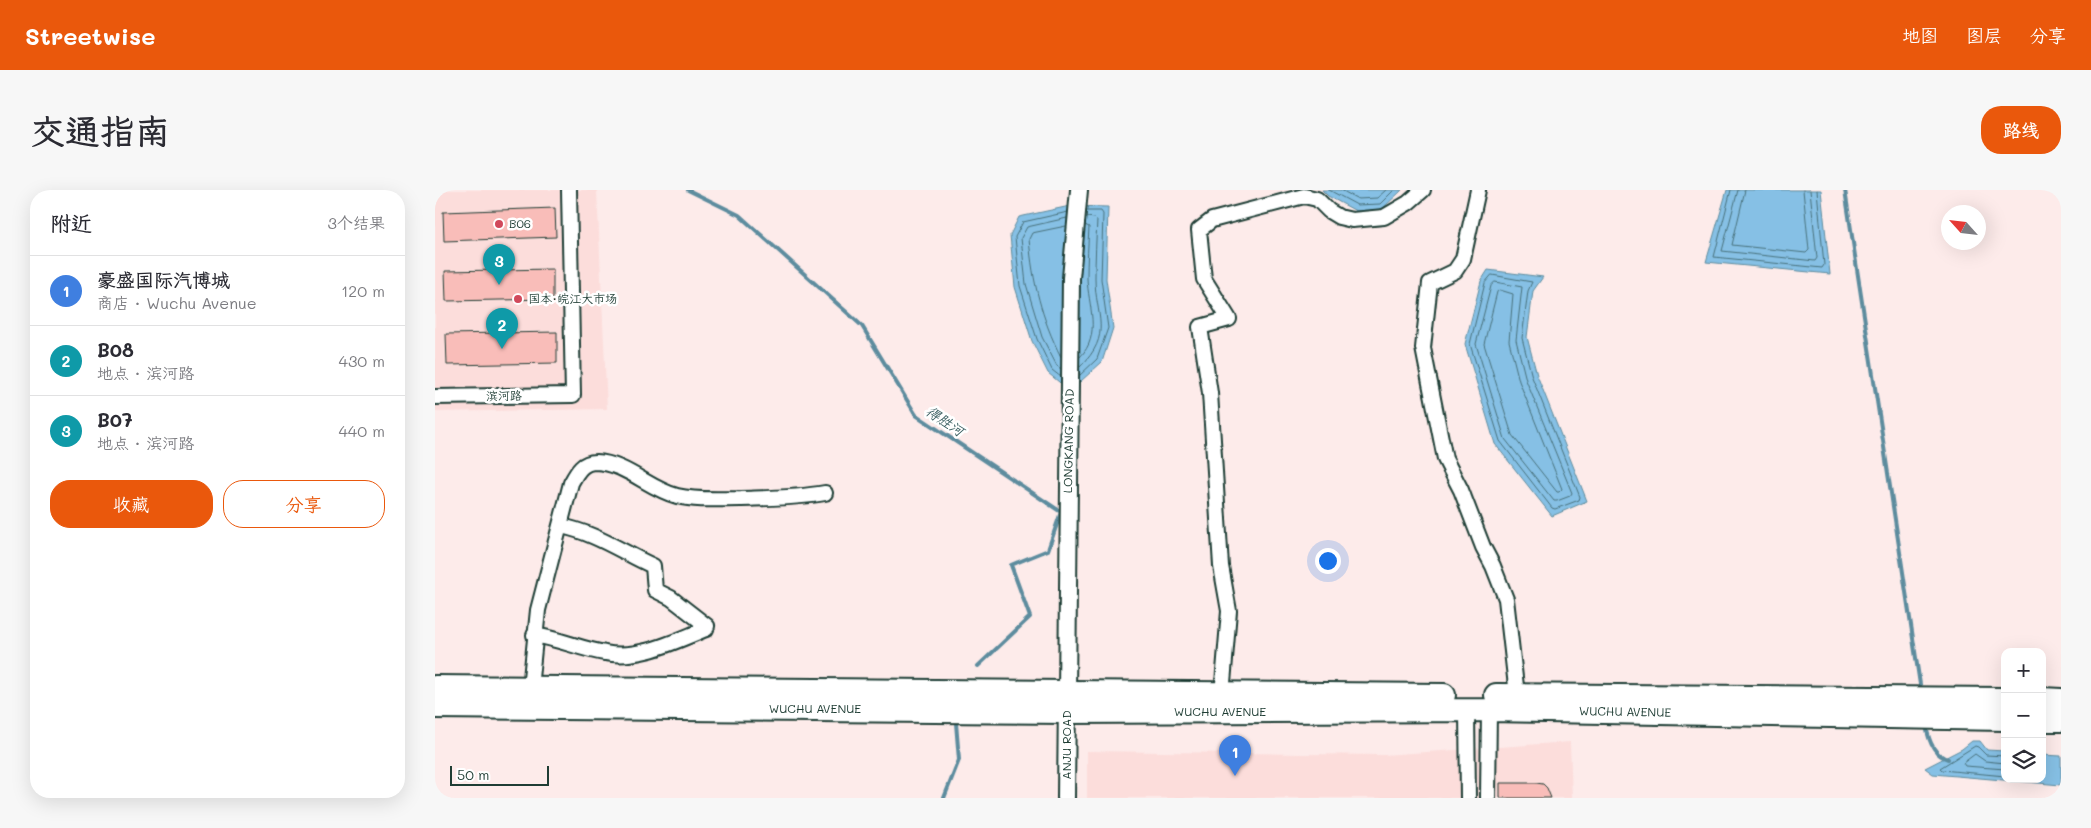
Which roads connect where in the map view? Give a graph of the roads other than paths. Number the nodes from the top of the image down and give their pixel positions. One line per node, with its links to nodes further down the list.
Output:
1 (569, 190): 5 (street, 滨河路)
2 (1079, 190): 17 (street, LONGKANG ROAD)
3 (1423, 190): 11 (street)
4 (1478, 190): 12 (street)
5 (435, 397)
6 (825, 493): 7 (street)
7 (560, 526): 8 (street); 8 (street)
8 (534, 635): 10 (street)
9 (435, 687): 10 (highway, WUCHU AVENUE)
10 (530, 688): 15 (highway, WUCHU AVENUE)
11 (1222, 695): 12 (highway, WUCHU AVENUE); 17 (highway, WUCHU AVENUE)
12 (1517, 695): 19 (highway, WUCHU AVENUE)
13 (2001, 699): 20 (highway, WUCHU AVENUE)
14 (2046, 699): 16 (highway)
15 (884, 700): 17 (highway, WUCHU AVENUE); 18 (highway, WUCHU AVENUE)
16 (2061, 700)
17 (1067, 702): 21 (highway, WUCHU AVENUE); 25 (street, ANJU ROAD)
18 (435, 707)
19 (1902, 707): 20 (highway, WUCHU AVENUE); 21 (highway, WUCHU AVENUE)
20 (1953, 707): 22 (highway, WUCHU AVENUE)
21 (1478, 711): 26 (street); 27 (street)
22 (2001, 718)
23 (2046, 720): 24 (highway)
24 (2061, 720)
25 (1066, 798)
26 (1468, 798)
27 (1488, 798)

